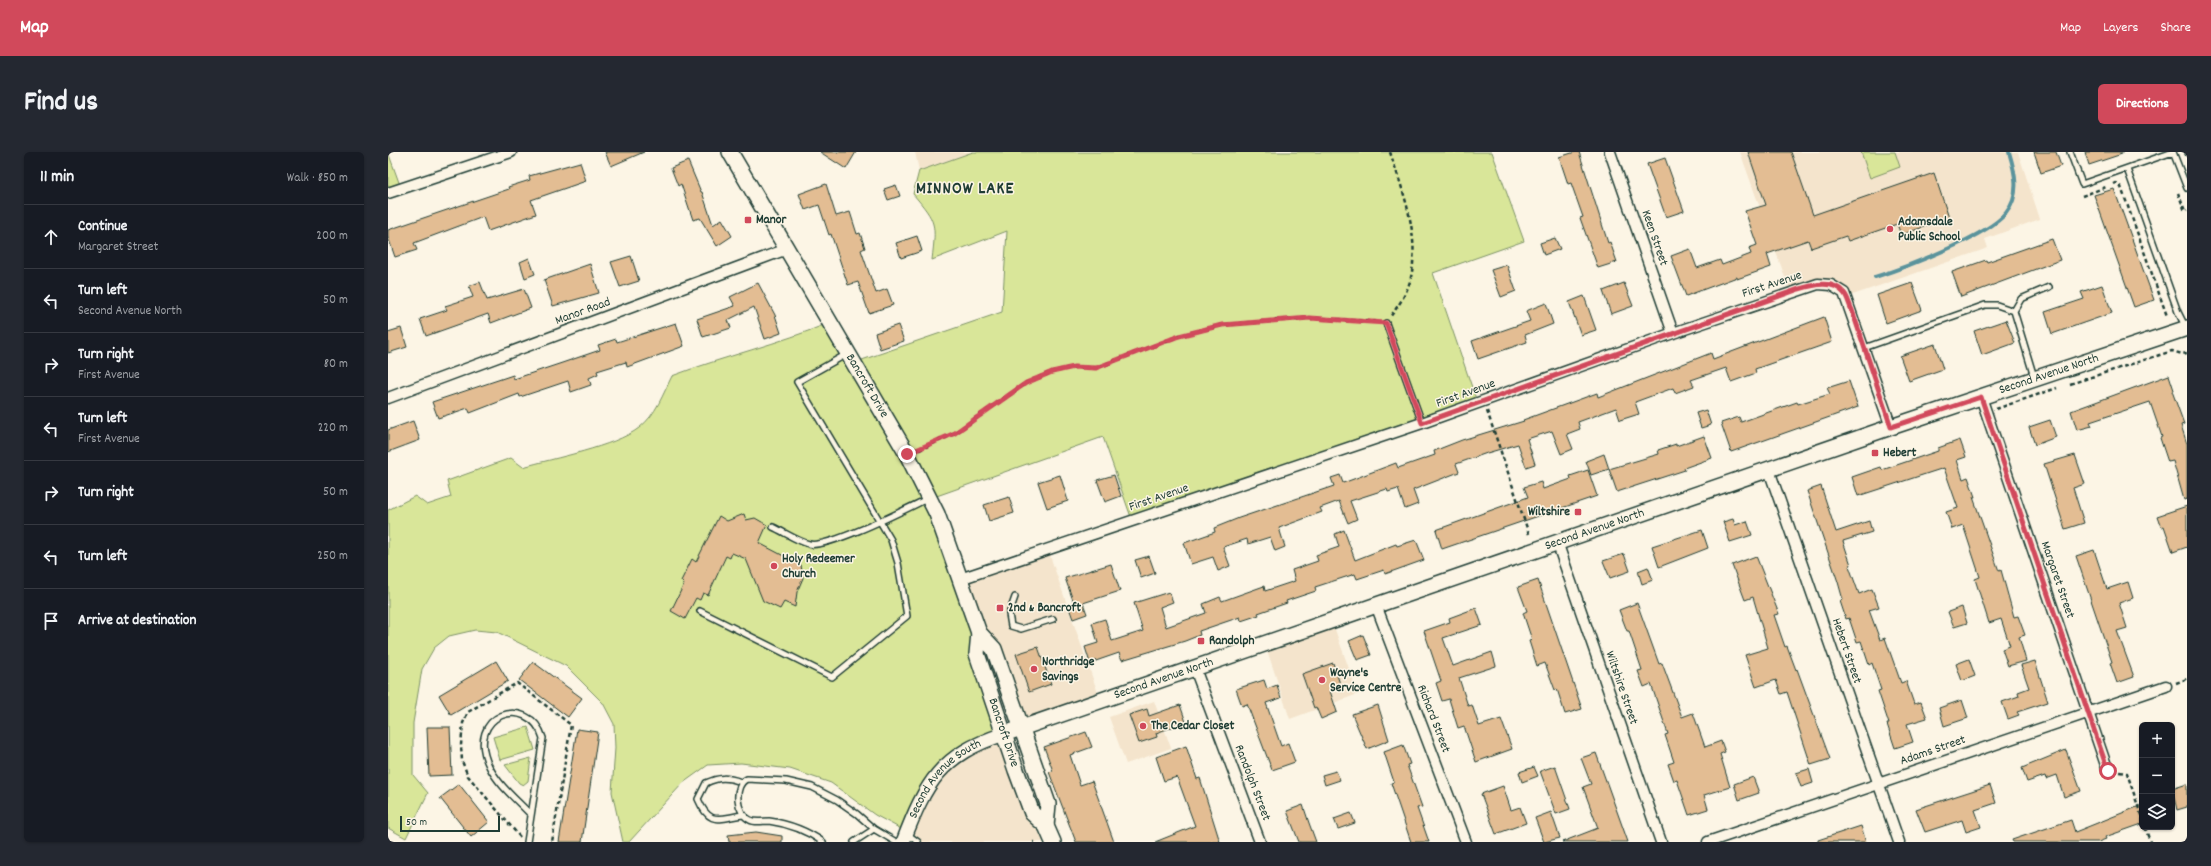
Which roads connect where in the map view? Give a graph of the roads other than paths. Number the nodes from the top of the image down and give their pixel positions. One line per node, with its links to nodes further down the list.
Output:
1 (511, 152): 8 (street)
2 (730, 152): 9 (main road, Bancroft Drive)
3 (1610, 152): 14 (street, Keen Street)
4 (2070, 152): 6 (lane)
5 (2173, 152): 6 (lane); 7 (lane)
6 (2126, 169): 13 (lane)
7 (2187, 188)
8 (388, 193)
9 (787, 250): 16 (main road, Bancroft Drive); 19 (street, Manor Road)
10 (2049, 287): 11 (lane)
11 (2014, 311): 15 (lane); 17 (lane)
12 (1386, 323): 20 (lane)
13 (2187, 329): 17 (main road, Second Avenue North)
14 (1674, 332): 15 (street, First Avenue); 20 (street, First Avenue)
15 (1864, 348): 21 (street, First Avenue)
16 (848, 353): 23 (main road, Bancroft Drive); 24 (lane)
17 (2035, 380): 18 (main road, Second Avenue North)
18 (1981, 397): 21 (main road, Second Avenue North); 35 (street, Margaret Street)
19 (388, 398)
20 (1422, 423): 27 (street, First Avenue)
21 (1891, 427): 22 (main road, Second Avenue North)
22 (1769, 470): 26 (main road, Second Avenue North); 40 (street, Hebert Street)
23 (930, 498): 24 (lane); 27 (main road, Bancroft Drive)
24 (881, 521): 25 (lane); 30 (lane)
25 (773, 527)
26 (1557, 542): 29 (main road, Second Avenue North); 54 (street, Wiltshire Street)
27 (960, 579): 32 (main road, Bancroft Drive)
28 (1015, 597): 31 (lane)
29 (1376, 605): 33 (main road, Second Avenue North); 53 (street, Richard Street)
30 (700, 611)
31 (1053, 619)
32 (979, 633): 36 (main road, Bancroft Drive); 37 (main road, Bancroft Drive)
33 (1194, 666): 36 (main road, Second Avenue North); 52 (street, Randolph Street)
34 (2166, 686): 35 (street, Adams Street)
35 (2089, 711): 38 (street, Margaret Street); 40 (street, Adams Street)
36 (1022, 728): 37 (main road, Second Avenue North); 43 (main road, Bancroft Drive)
37 (1004, 734): 43 (main road, Bancroft Drive); 45 (street, Second Avenue South)
38 (2108, 771)
39 (742, 782): 42 (lane); 42 (lane); 44 (lane)
40 (1879, 783): 55 (street, Adams Street); 56 (street, Hebert Street)
41 (531, 815): 41 (lane); 46 (lane)
42 (743, 815): 47 (lane)
43 (1046, 826): 51 (main road, Bancroft Drive)
44 (874, 829): 48 (lane); 49 (lane)
45 (904, 838): 50 (lane)
46 (527, 842)
47 (823, 842)
48 (854, 842)
49 (896, 842)
50 (918, 842)
51 (1053, 842)
52 (1260, 842)
53 (1466, 842)
54 (1660, 842)
55 (1708, 842)
56 (1898, 842)

